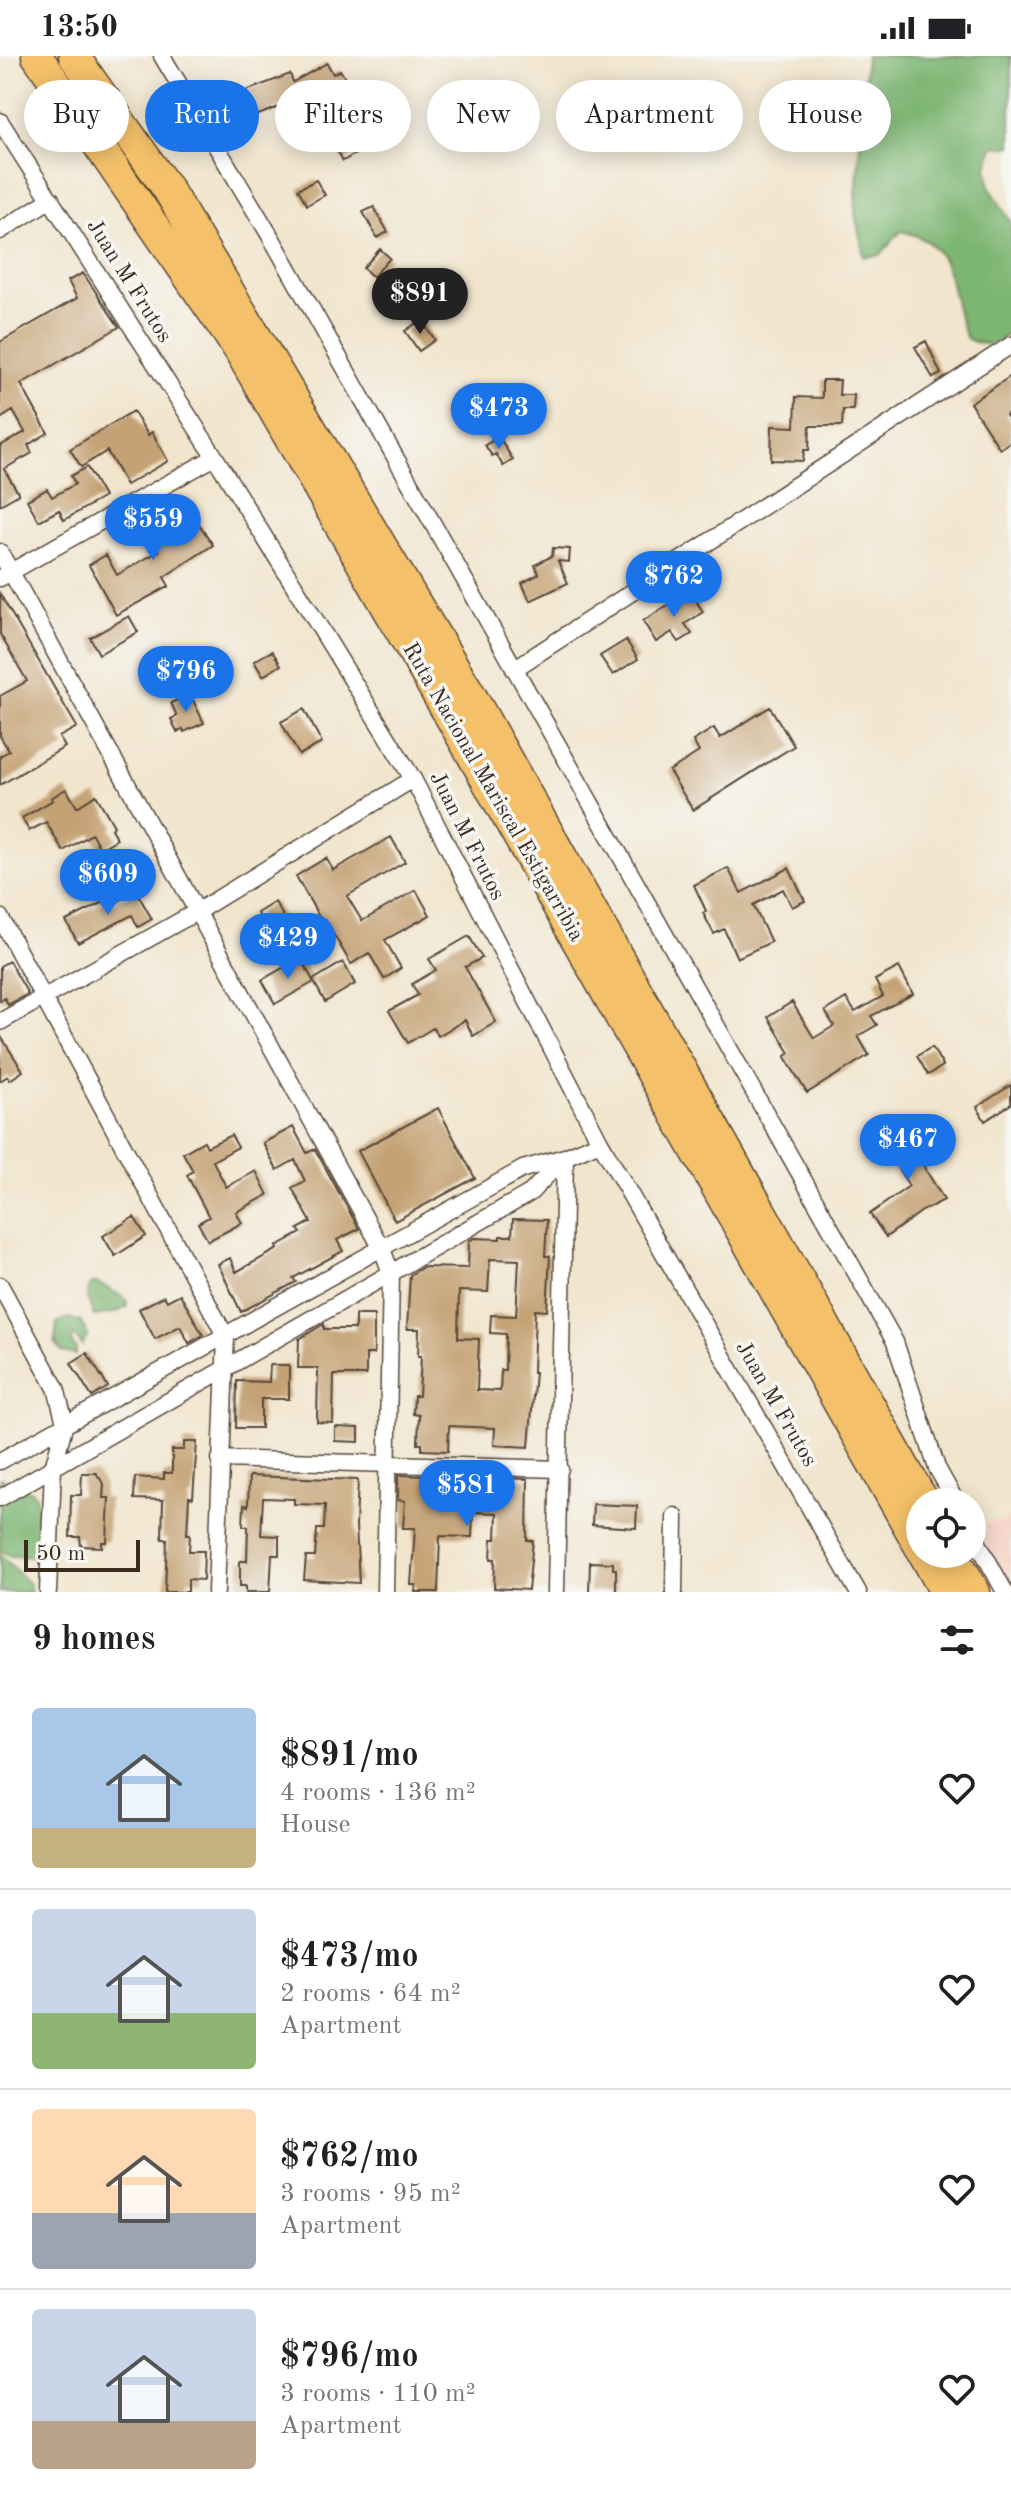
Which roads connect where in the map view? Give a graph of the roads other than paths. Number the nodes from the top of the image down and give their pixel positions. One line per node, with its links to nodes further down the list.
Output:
1 (37, 56): 34 (highway, Ruta Nacional Mariscal Estigarribia)
2 (74, 56): 30 (highway, Ruta Nacional Mariscal Estigarribia)
3 (162, 56): 11 (street)
4 (0, 121): 5 (street, Juan M Frutos)
5 (51, 199): 6 (street); 8 (street, Juan M Frutos)
6 (0, 231)
7 (1011, 345): 11 (street)
8 (215, 457): 10 (street); 12 (street, Juan M Frutos)
9 (0, 552): 10 (street)
10 (6, 575): 13 (street)
11 (514, 669): 31 (street)
12 (413, 779): 13 (street); 17 (street, Juan M Frutos)
13 (198, 911): 15 (street); 19 (street)
14 (0, 917): 15 (street)
15 (42, 997): 16 (street); 22 (street)
16 (0, 1022)
17 (600, 1142): 18 (street); 43 (street, Juan M Frutos)
18 (565, 1157): 19 (street); 20 (street); 29 (street)
19 (382, 1249): 20 (street); 22 (street)
20 (391, 1273): 23 (street); 27 (street)
21 (0, 1285): 24 (street)
22 (226, 1337): 23 (street); 24 (street)
23 (223, 1371): 25 (street); 28 (street)
24 (65, 1423): 26 (street); 28 (street)
25 (220, 1459): 27 (street); 39 (street)
26 (0, 1461)
27 (388, 1465): 29 (street); 40 (street)
28 (53, 1468): 32 (street); 38 (street)
29 (560, 1469): 41 (street)
30 (916, 1488)
31 (948, 1488)
32 (0, 1498)
33 (675, 1516): 42 (street)
34 (906, 1522)
35 (986, 1557): 46 (street)
36 (932, 1568): 44 (highway)
37 (961, 1568): 45 (highway)
38 (48, 1592)
39 (216, 1592)
40 (385, 1592)
41 (556, 1592)
42 (674, 1592)
43 (858, 1592)
44 (945, 1592)
45 (975, 1592)
46 (1005, 1592)

